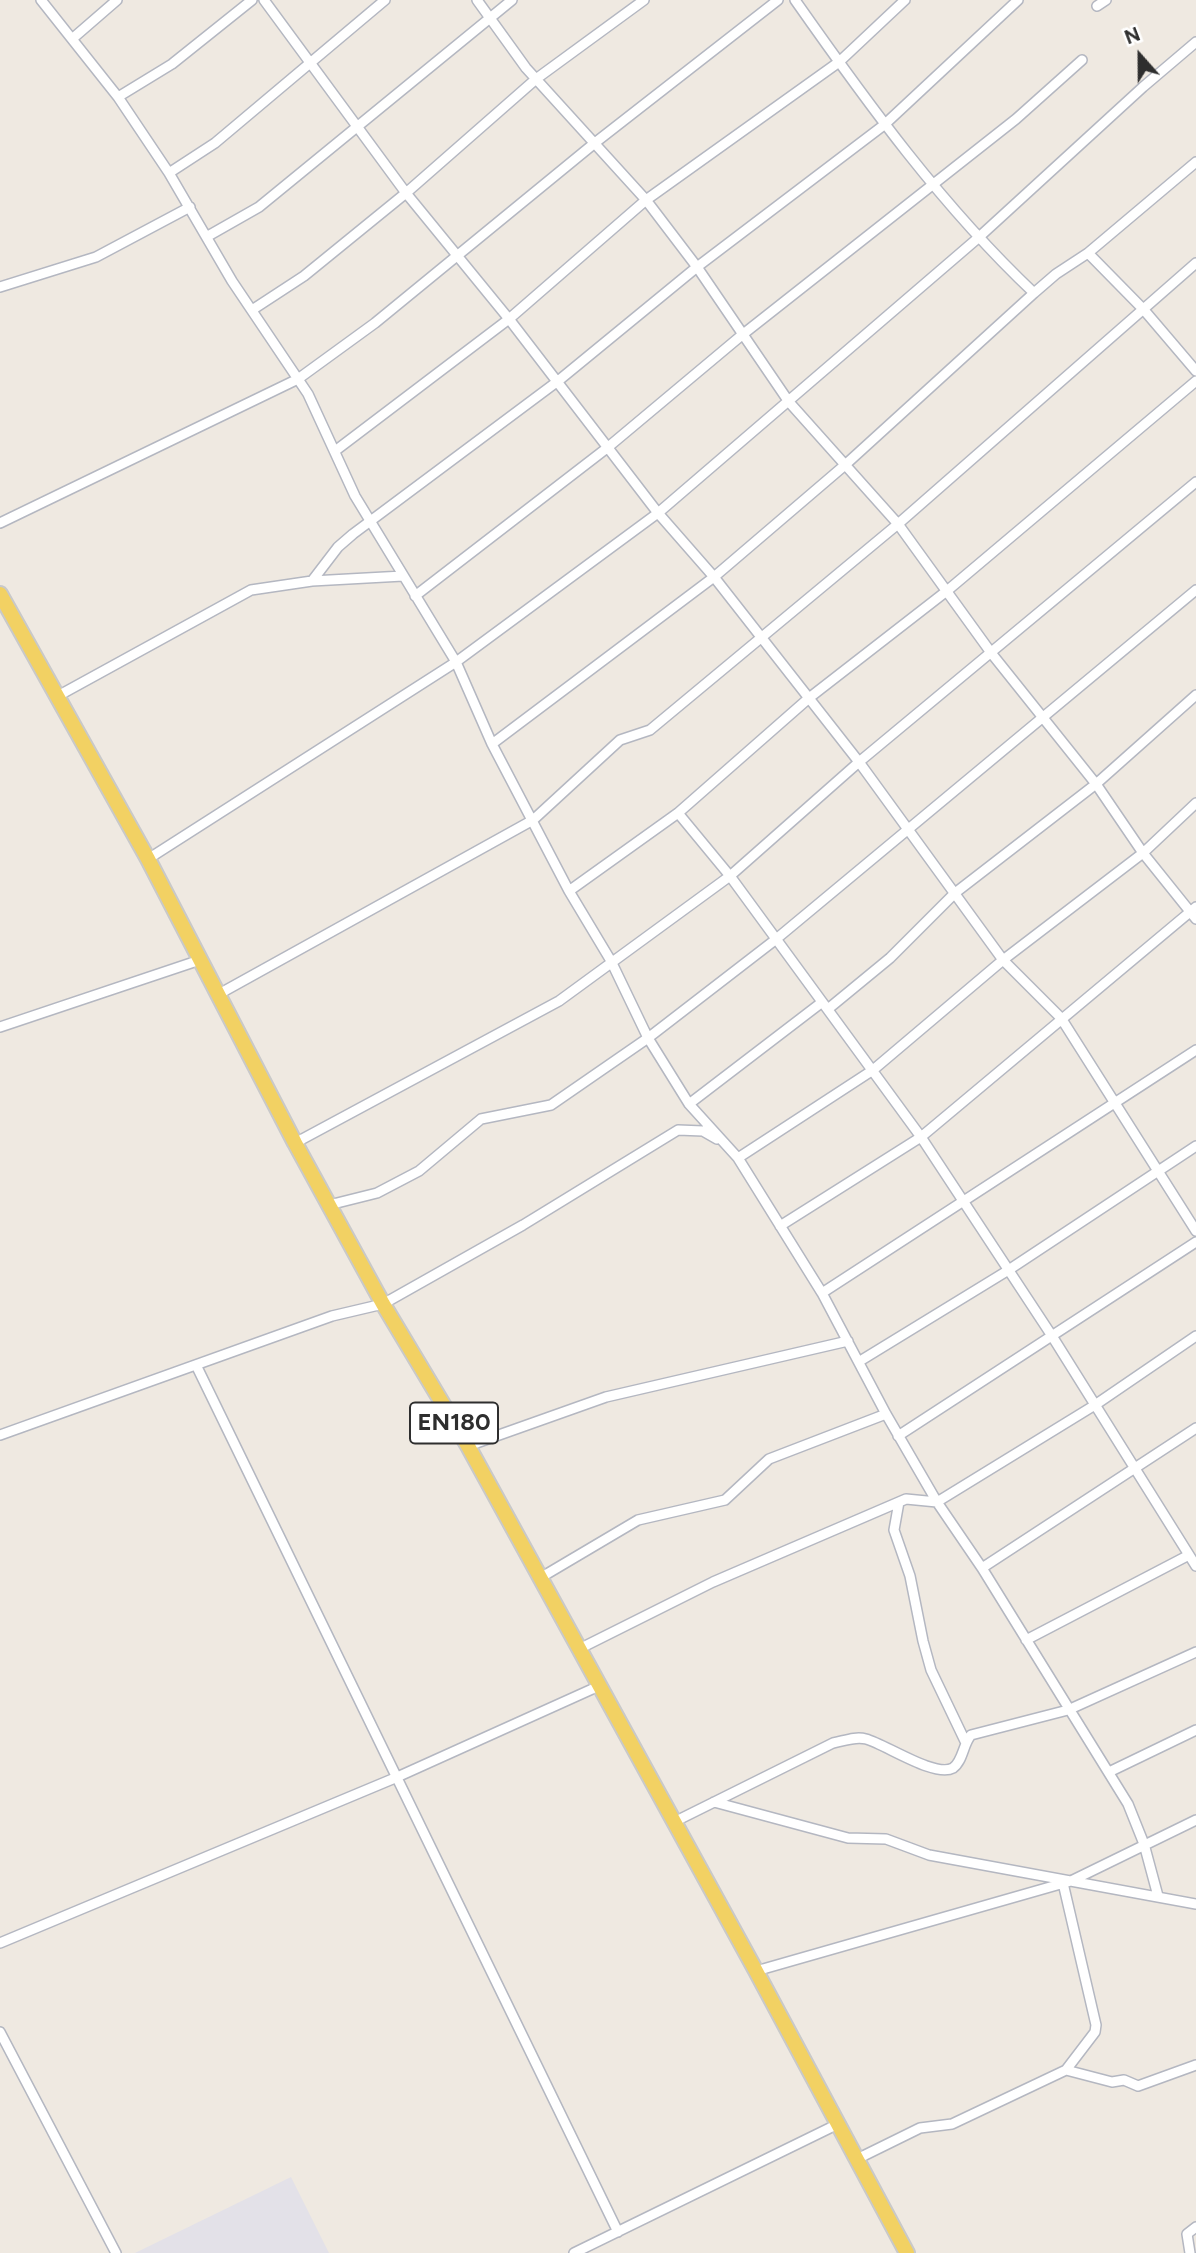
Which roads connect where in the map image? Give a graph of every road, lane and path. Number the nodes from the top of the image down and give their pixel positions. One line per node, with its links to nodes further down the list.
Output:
1 (41, 0): 16 (street)
2 (117, 0): 16 (street)
3 (252, 0): 22 (street)
4 (264, 0): 19 (street)
5 (385, 0): 19 (street)
6 (477, 0): 15 (street)
7 (512, 0): 15 (street)
8 (644, 0): 21 (street)
9 (778, 0): 25 (street)
10 (795, 0): 20 (street)
11 (905, 0): 20 (street)
12 (1018, 0): 23 (street)
13 (1106, 0): 14 (street)
14 (1097, 6)
15 (489, 18): 21 (street); 24 (street)
16 (72, 39): 22 (street)
17 (1196, 42): 33 (street)
18 (1082, 60): 28 (street)
19 (310, 62): 24 (street); 27 (street)
20 (839, 62): 23 (street); 30 (street)
21 (536, 79): 25 (street); 29 (street)
22 (118, 97): 27 (street)
23 (884, 125): 28 (street); 37 (street)
24 (356, 127): 29 (street); 32 (street)
25 (596, 142): 30 (street); 35 (street)
26 (1196, 162): 34 (street)
27 (169, 173): 31 (street)
28 (933, 183): 33 (street); 43 (street)
29 (406, 193): 35 (street); 40 (street)
30 (646, 200): 37 (street); 42 (street)
31 (190, 207): 32 (street); 38 (street)
32 (208, 236): 40 (street)
33 (978, 238): 39 (street); 48 (street)
34 (1088, 253): 39 (street); 41 (street)
35 (457, 255): 42 (street); 45 (street)
36 (1196, 262): 41 (street)
37 (697, 267): 43 (street); 46 (street)
38 (0, 287)
39 (1034, 293): 51 (street)
40 (252, 310): 45 (street)
41 (1144, 310): 44 (street); 56 (street)
42 (509, 319): 46 (street); 50 (street)
43 (742, 335): 48 (street); 49 (street)
44 (1196, 371)
45 (298, 379): 50 (street); 55 (street)
46 (558, 381): 49 (street); 54 (street)
47 (1196, 382): 60 (street)
48 (789, 402): 51 (street); 53 (street)
49 (607, 448): 53 (street); 63 (street)
50 (335, 451): 54 (street)
51 (845, 466): 56 (street); 58 (street)
52 (1196, 482): 65 (street)
53 (658, 513): 58 (street); 66 (street)
54 (371, 522): 57 (street); 59 (street)
55 (0, 523)
56 (898, 524): 60 (street); 64 (street)
57 (403, 576): 59 (street); 63 (street)
58 (714, 577): 64 (street); 71 (street)
59 (312, 581): 68 (street)
60 (948, 590): 65 (street); 69 (street)
61 (1196, 590): 70 (street)
62 (0, 594): 68 (main road, EN180)
63 (415, 596): 66 (street)
64 (760, 637): 69 (street); 76 (street)
65 (992, 654): 70 (street); 72 (street)
66 (456, 662): 71 (street); 79 (street)
67 (1196, 695): 73 (street)
68 (56, 697): 79 (main road, EN180)
69 (809, 698): 72 (street); 75 (street)
70 (1042, 720): 73 (street); 77 (street)
71 (492, 744): 76 (street)
72 (859, 762): 77 (street); 80 (street)
73 (1096, 784): 78 (street); 82 (street)
74 (1196, 803): 78 (street)
75 (678, 813): 80 (street); 81 (street)
76 (533, 820): 81 (street); 88 (street)
77 (906, 831): 82 (street); 84 (street)
78 (1143, 853): 83 (street); 86 (street)
79 (148, 859): 85 (main road, EN180)
80 (730, 876): 84 (street); 87 (street)
81 (569, 891): 87 (street)
82 (955, 893): 86 (street); 89 (street)
83 (1194, 913): 90 (street)
84 (775, 940): 89 (street); 92 (street)
85 (200, 960): 88 (main road, EN180); 91 (street)
86 (1003, 960): 90 (street); 94 (street)
87 (611, 961): 92 (street); 98 (street)
88 (219, 994): 98 (main road, EN180)
89 (824, 1006): 94 (street); 95 (street)
90 (1061, 1018): 96 (street); 97 (street)
91 (0, 1027)
92 (648, 1038): 95 (street); 104 (street)
93 (1196, 1050): 96 (street)
94 (873, 1070): 97 (street); 101 (street)
95 (689, 1104): 99 (street)
96 (1115, 1104): 102 (street); 103 (street)
97 (921, 1137): 103 (street); 105 (street)
98 (295, 1143): 104 (main road, EN180)
99 (728, 1146): 101 (street); 110 (street)
100 (1196, 1146): 102 (street)
101 (738, 1158): 105 (street)
102 (1159, 1171): 106 (street); 108 (street)
103 (962, 1202): 108 (street); 109 (street)
104 (329, 1205): 110 (main road, EN180)
105 (780, 1226): 109 (street)
106 (1196, 1231)
107 (1196, 1242): 111 (street)
108 (1007, 1271): 111 (street); 114 (street)
109 (822, 1293): 113 (street)
110 (383, 1304): 115 (street); 121 (main road, EN180)
111 (1052, 1336): 116 (street); 120 (street)
112 (1196, 1336): 116 (street)
113 (848, 1341): 114 (street); 121 (street)
114 (860, 1360): 117 (street)
115 (197, 1367): 119 (street); 136 (street)
116 (1095, 1405): 122 (street); 124 (street)
117 (886, 1414): 120 (street); 127 (street)
118 (1196, 1428): 122 (street)
119 (0, 1435)
120 (898, 1436): 124 (street)
121 (468, 1447): 127 (main road, EN180)
122 (1135, 1467): 125 (street); 126 (street)
123 (899, 1502): 124 (street); 129 (street); 134 (street)
124 (937, 1502): 126 (street)
125 (1194, 1561): 128 (street)
126 (982, 1568): 128 (street)
127 (540, 1578): 129 (main road, EN180)
128 (1026, 1640): 132 (street)
129 (579, 1649): 131 (main road, EN180)
130 (1196, 1652): 132 (street)
131 (599, 1686): 136 (street); 139 (main road, EN180)
132 (1068, 1710): 134 (street); 135 (street)
133 (1196, 1730): 135 (street)
134 (965, 1741): 137 (street)
135 (1109, 1772): 140 (street)
136 (396, 1778): 144 (street); 152 (street)
137 (714, 1802): 139 (street); 141 (street)
138 (1196, 1820): 140 (street)
139 (674, 1822): 145 (main road, EN180)
140 (1144, 1844): 141 (street); 142 (street)
141 (1067, 1882): 142 (street); 145 (street); 148 (street)
142 (1158, 1896): 143 (street)
143 (1196, 1904)
144 (0, 1943)
145 (756, 1971): 149 (main road, EN180)
146 (0, 2032): 153 (street)
147 (1196, 2064): 148 (street)
148 (1066, 2070): 150 (street)
149 (838, 2124): 150 (main road, EN180); 152 (street)
150 (857, 2159): 155 (main road, EN180)
151 (1196, 2227): 156 (street)
152 (618, 2232): 154 (street)
153 (116, 2253)
154 (574, 2253)
155 (907, 2253)
156 (1190, 2253)

